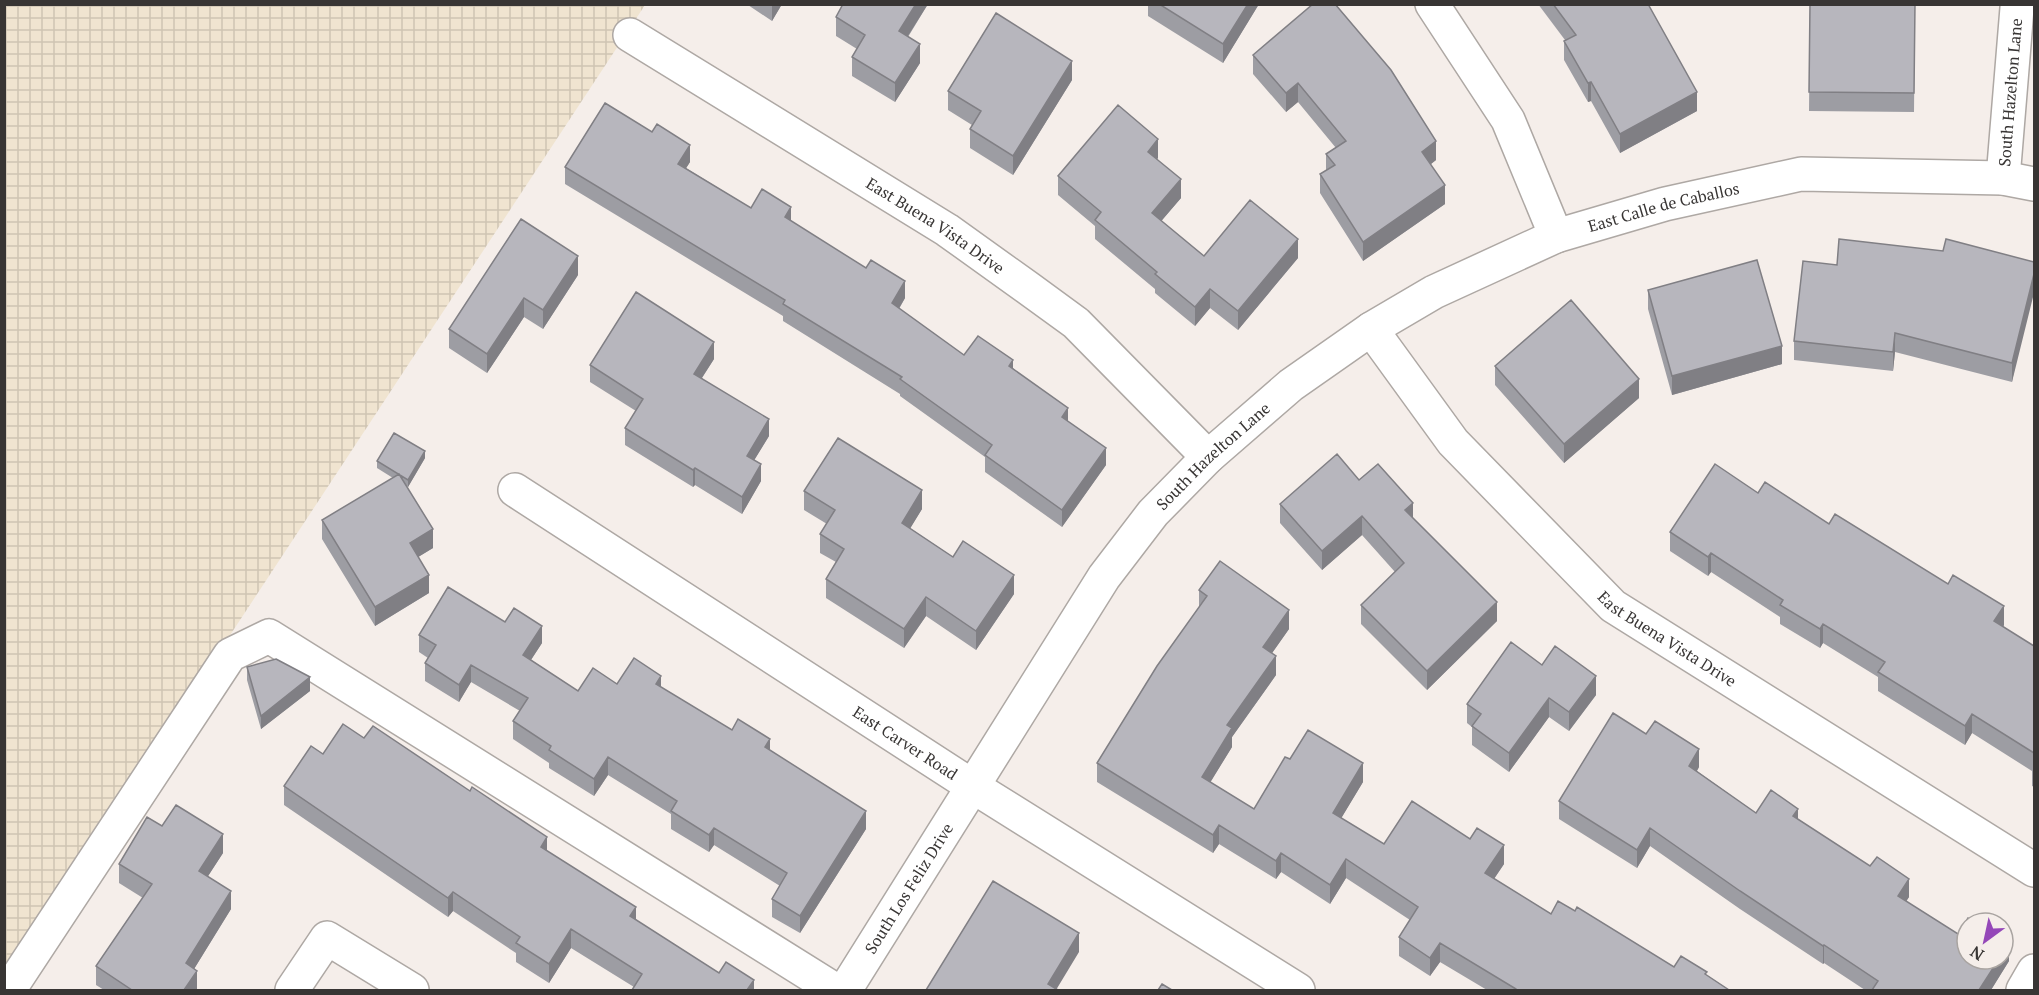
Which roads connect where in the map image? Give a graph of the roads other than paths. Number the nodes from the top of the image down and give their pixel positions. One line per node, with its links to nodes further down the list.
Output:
1 (1432, 4): 6 (street)
2 (2017, 8): 4 (street, South Hazelton Lane)
3 (630, 35): 8 (street, East Buena Vista Drive)
4 (2003, 178): 5 (street, East Calle de Caballos); 6 (street, East Calle de Caballos)
5 (2034, 183)
6 (1556, 236): 7 (street, South Hazelton Lane)
7 (1371, 329): 8 (street, South Hazelton Lane); 11 (street, East Buena Vista Drive)
8 (1208, 457): 10 (street, South Hazelton Lane)
9 (516, 490): 10 (street, East Carver Road)
10 (972, 786): 17 (street, South Los Feliz Drive); 18 (street, East Carver Road)
11 (2034, 870)
12 (2034, 971): 19 (street)
13 (9, 990): 16 (street)
14 (292, 990): 15 (street)
15 (412, 990)
16 (835, 990)
17 (844, 990)
18 (1298, 990)
19 (2023, 990)

